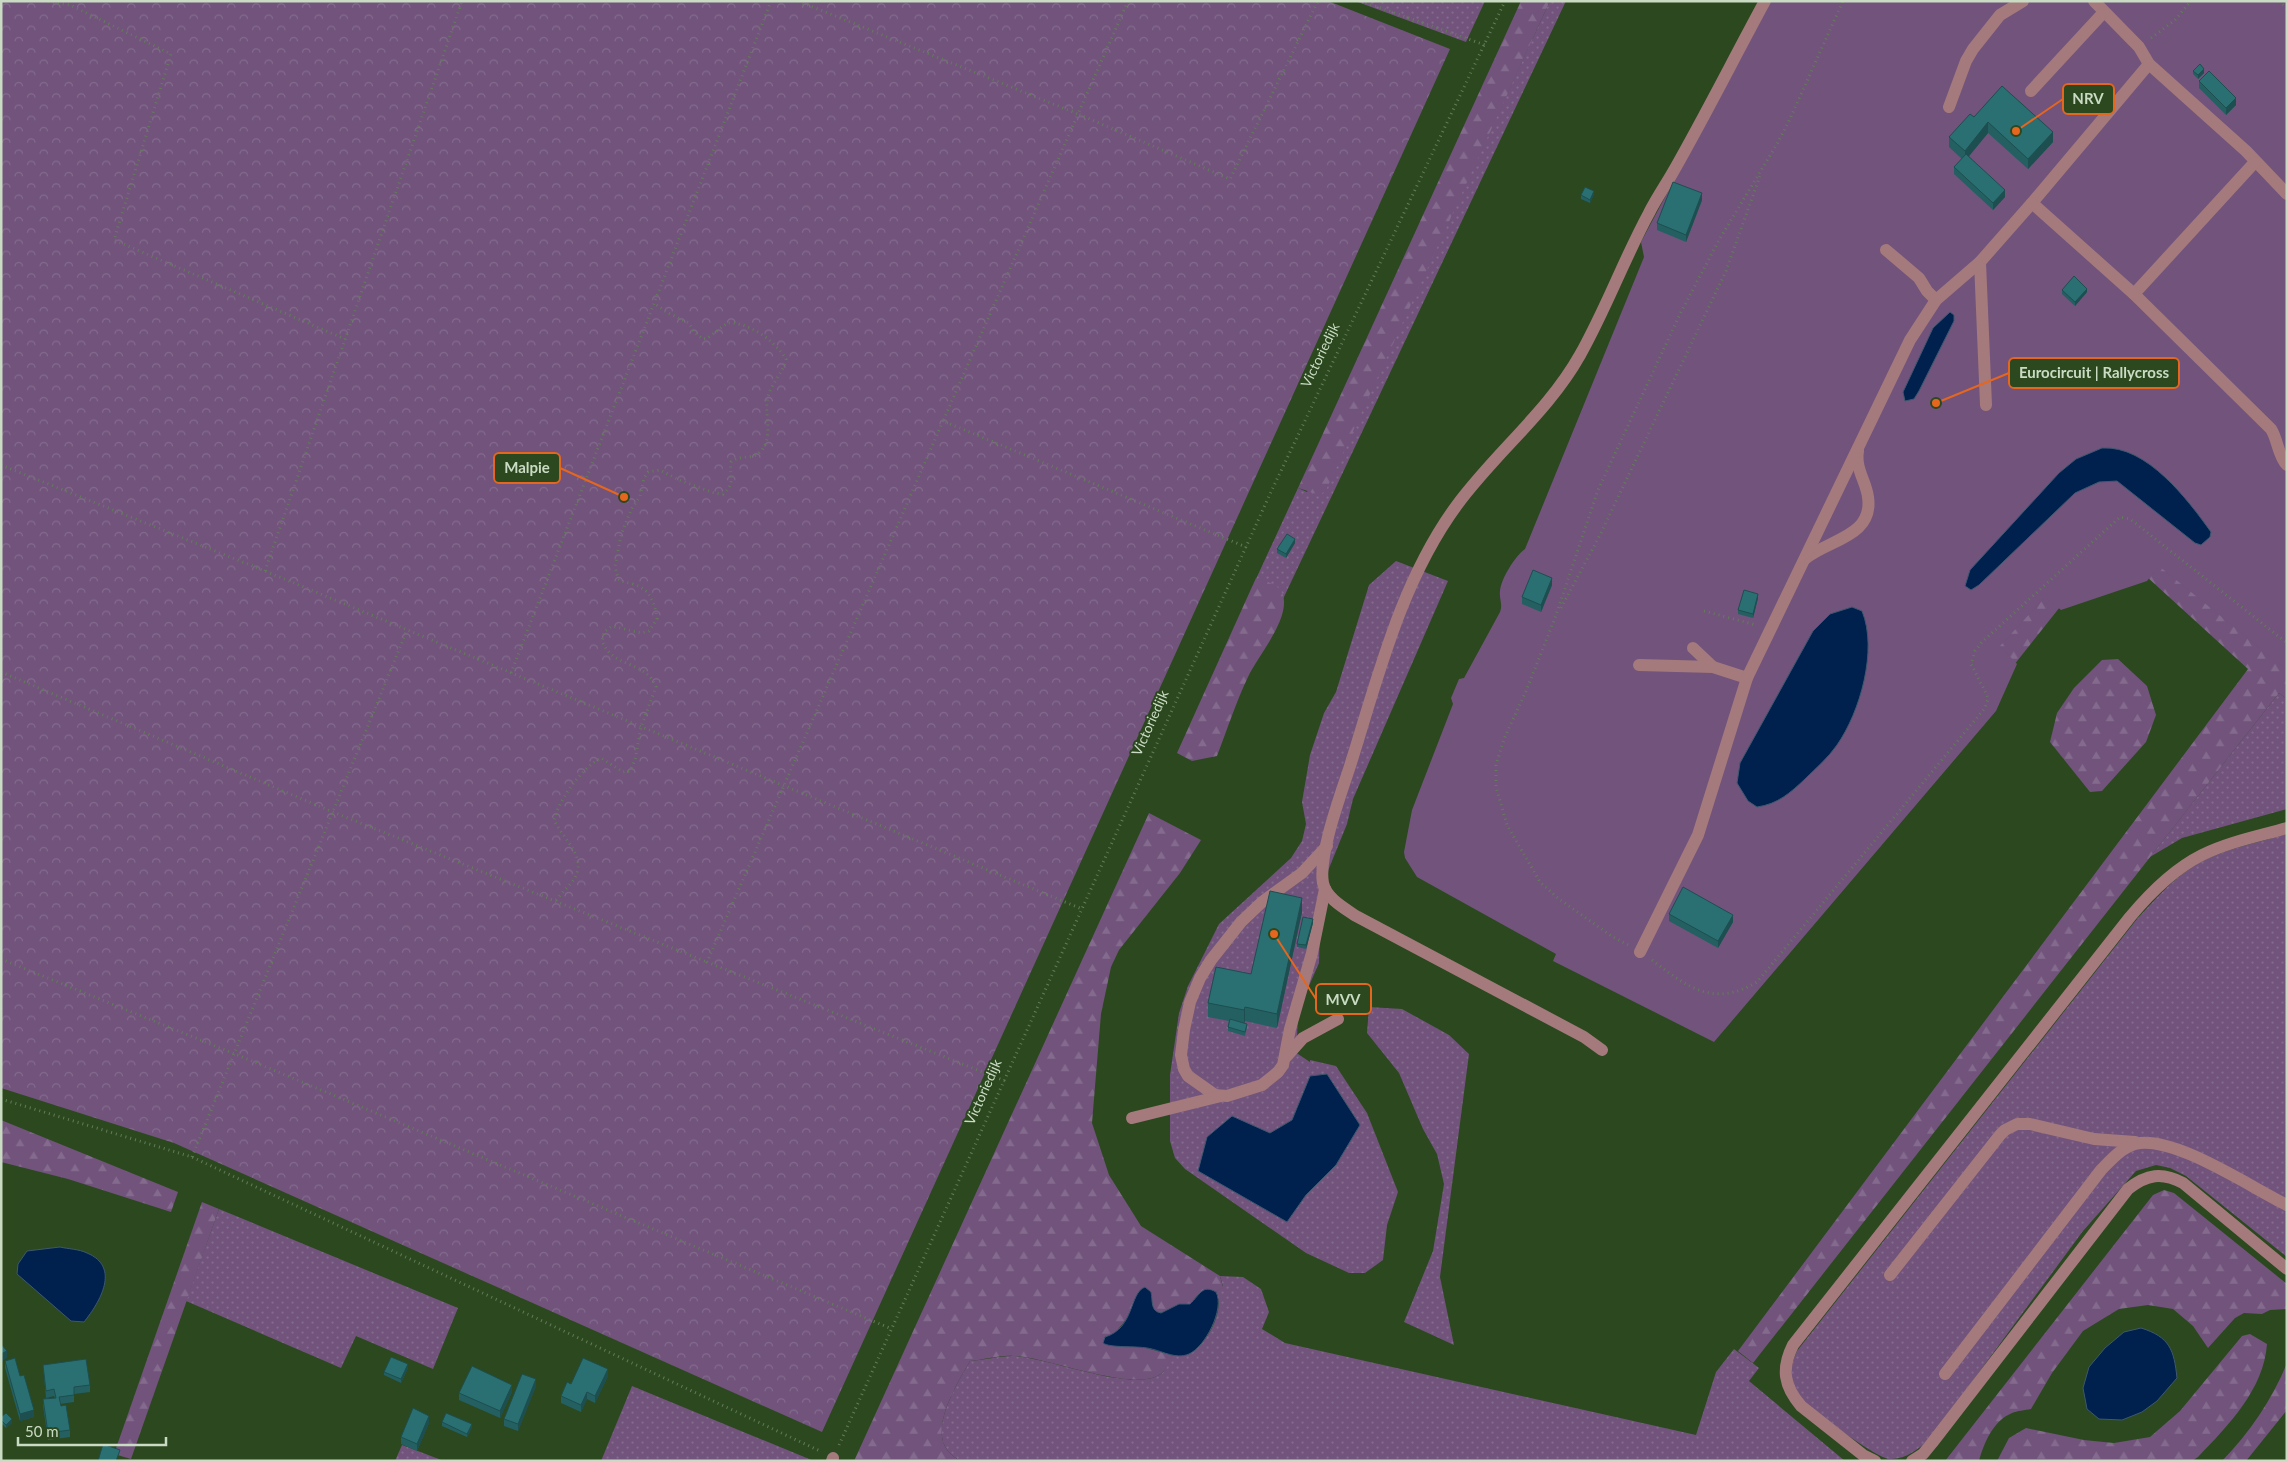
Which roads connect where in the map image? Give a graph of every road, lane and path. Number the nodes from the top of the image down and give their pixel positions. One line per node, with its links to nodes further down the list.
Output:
1 (44, 1): 32 (path)
2 (462, 1): 32 (path)
3 (771, 1): 31 (path)
4 (798, 1): 22 (path)
5 (1128, 1): 22 (path)
6 (1318, 1): 22 (path)
7 (1361, 1): 17 (path)
8 (1505, 1): 17 (path, Victoriedijk)
9 (1765, 1): 56 (lane)
10 (1843, 1): 24 (path)
11 (2024, 1): 21 (lane)
12 (2094, 1): 16 (lane)
13 (2191, 1): 18 (path)
14 (2279, 1): 15 (path)
15 (2287, 9)
16 (2104, 12): 18 (lane); 20 (lane)
17 (1485, 45): 38 (path, Victoriedijk)
18 (2139, 47): 19 (lane)
19 (2148, 64): 23 (lane); 26 (lane)
20 (2031, 91)
21 (1949, 107)
22 (1078, 114): 34 (path)
23 (2255, 162): 25 (lane); 29 (lane)
24 (1764, 166): 42 (path); 42 (path)
25 (2287, 194)
26 (2032, 203): 28 (lane); 29 (lane)
27 (1886, 250): 30 (lane)
28 (1980, 262): 30 (lane); 33 (lane)
29 (2134, 294): 37 (lane)
30 (1936, 300): 35 (lane)
31 (654, 303): 50 (path); 52 (path)
32 (345, 339): 40 (path)
33 (1986, 405)
34 (944, 421): 38 (path); 53 (path)
35 (1858, 448): 39 (lane); 39 (lane)
36 (1, 465): 40 (path)
37 (2287, 465)
38 (1246, 547): 59 (path, Victoriedijk)
39 (1802, 563): 43 (lane)
40 (265, 571): 44 (path)
41 (1704, 611): 43 (path)
42 (1556, 618): 60 (path)
43 (1771, 629): 51 (lane)
44 (407, 630): 50 (path); 54 (path)
45 (2287, 644): 60 (path)
46 (1693, 648): 48 (lane)
47 (1639, 664): 48 (lane)
48 (1713, 667): 51 (lane)
49 (1, 672): 54 (path)
50 (511, 673): 52 (path)
51 (1747, 678): 60 (lane)
52 (641, 727): 53 (path); 58 (path)
53 (784, 786): 59 (path); 62 (path)
54 (333, 812): 58 (path); 65 (path)
55 (2287, 828): 79 (lane)
56 (1327, 846): 57 (lane); 68 (lane)
57 (1325, 889): 64 (lane); 66 (lane)
58 (556, 900): 62 (path)
59 (1082, 910): 67 (path, Victoriedijk)
60 (1640, 952)
61 (1, 959): 65 (path)
62 (708, 962): 67 (path)
63 (1338, 1019): 66 (lane)
64 (1602, 1050)
65 (235, 1054): 72 (path); 76 (path)
66 (1285, 1059): 68 (lane)
67 (1004, 1081): 76 (path, Victoriedijk)
68 (1221, 1096): 70 (lane)
69 (1, 1099): 72 (path)
70 (1132, 1118)
71 (2145, 1142): 73 (lane); 75 (lane); 77 (lane)
72 (192, 1157): 78 (path)
73 (2287, 1205)
74 (2287, 1269): 80 (lane)
75 (1890, 1275)
76 (892, 1329): 78 (path, Victoriedijk)
77 (1945, 1374)
78 (833, 1459)
79 (1875, 1461)
80 (1912, 1461)

